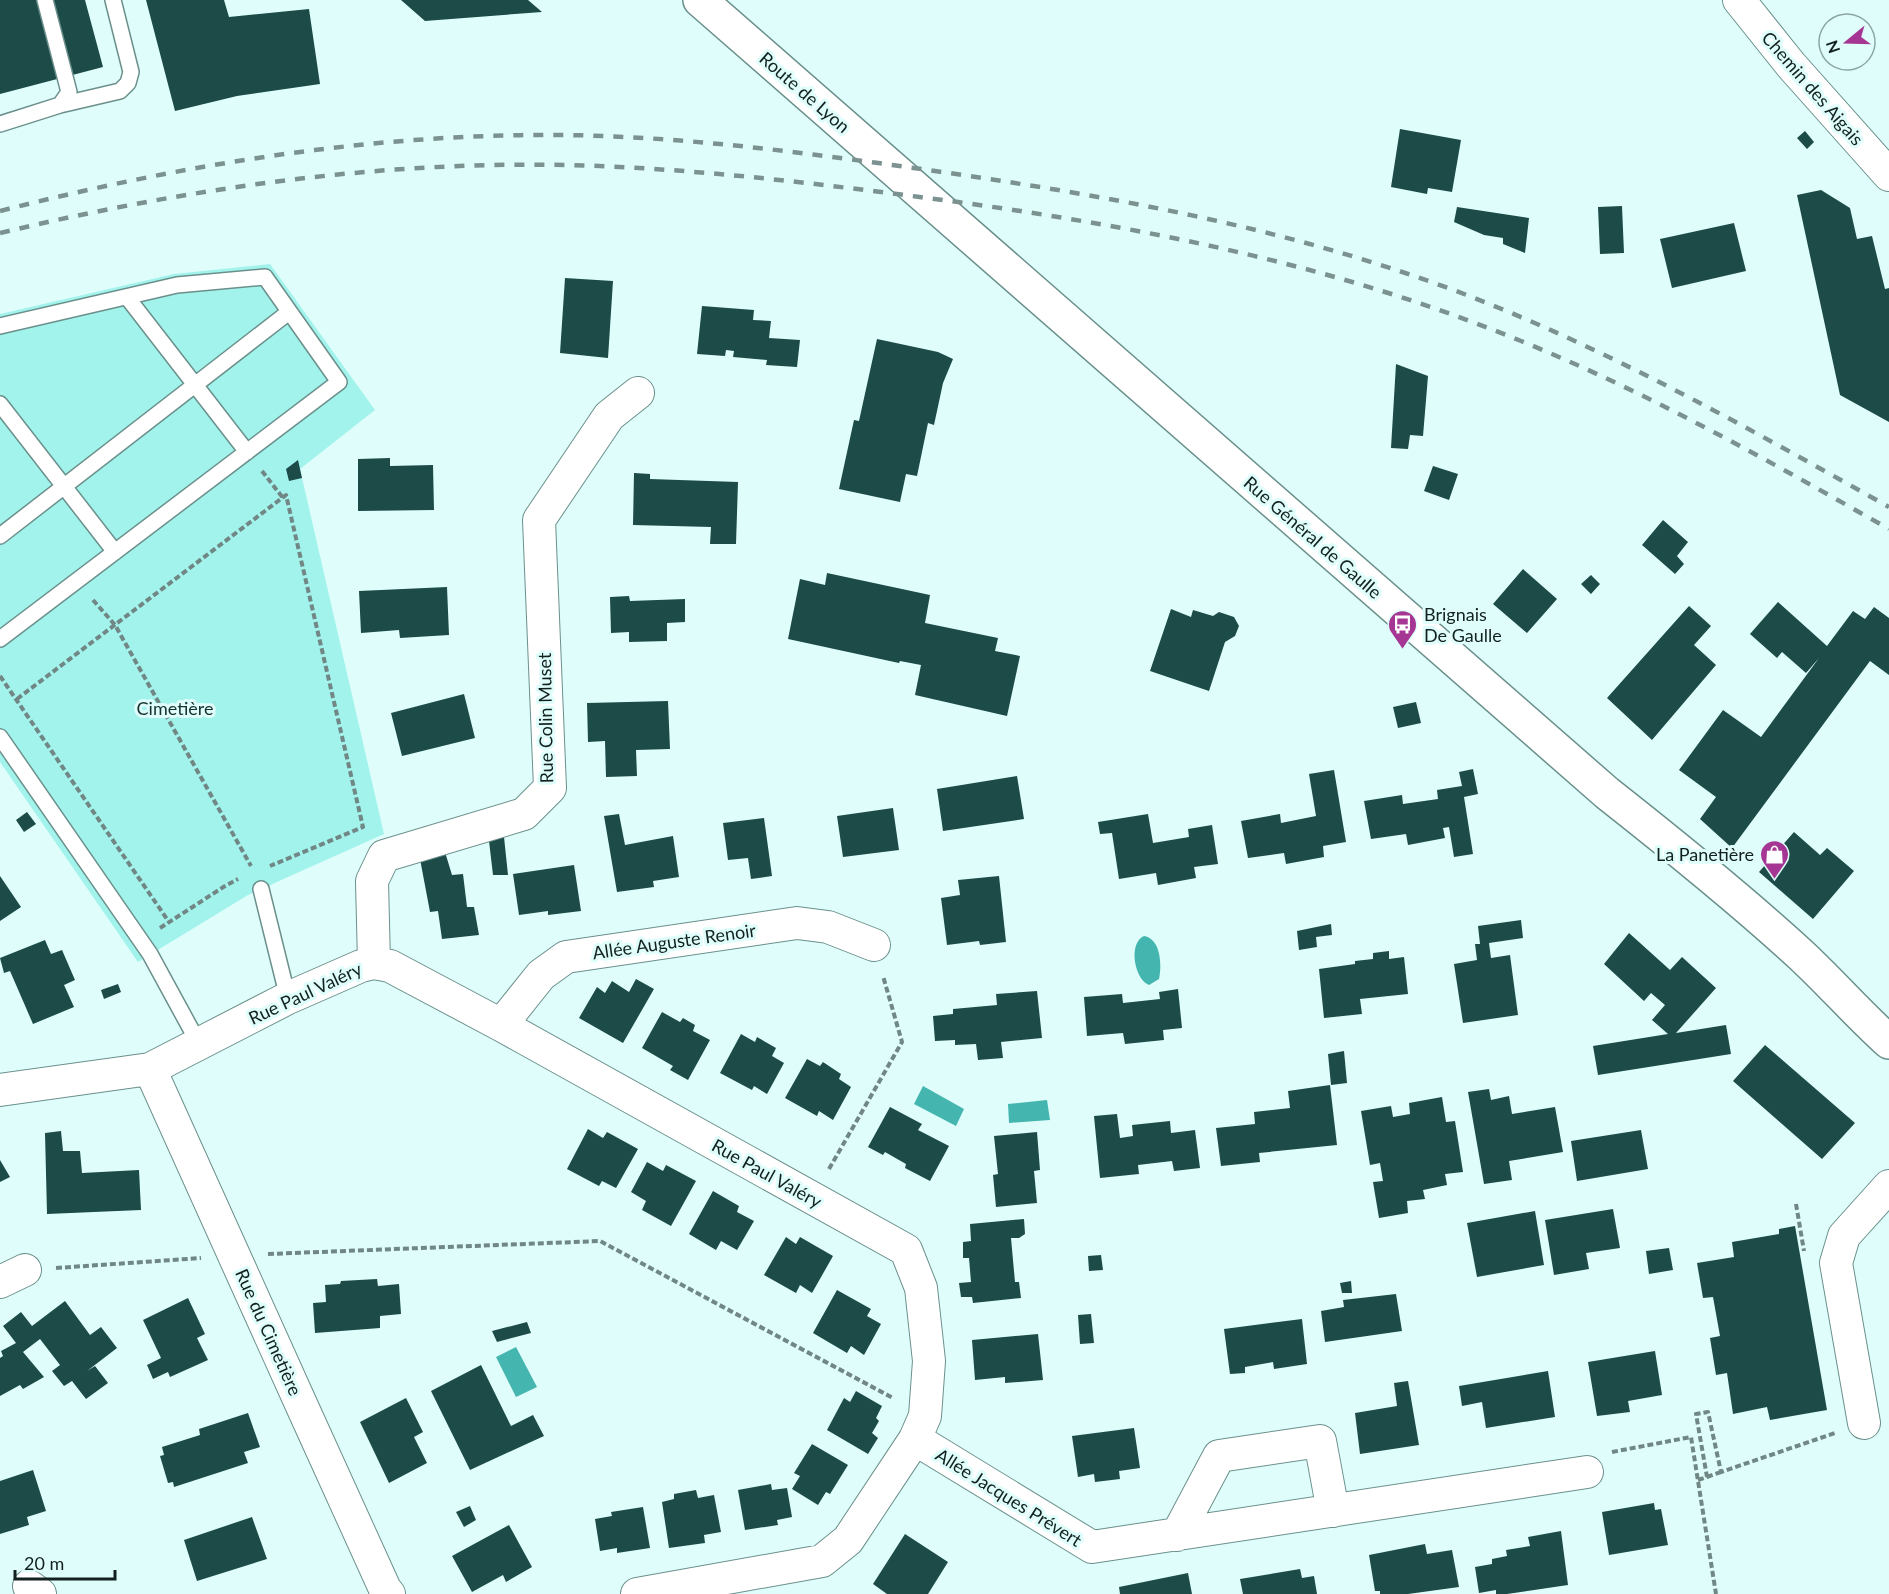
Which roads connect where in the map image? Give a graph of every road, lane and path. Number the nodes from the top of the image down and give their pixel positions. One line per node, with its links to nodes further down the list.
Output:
1 (45, 0): 5 (lane)
2 (113, 0): 5 (lane)
3 (700, 0): 8 (main road, Route de Lyon)
4 (1739, 0): 7 (street, Chemin des Aigais)
5 (60, 105): 6 (lane)
6 (0, 124)
7 (1889, 175)
8 (910, 184): 31 (main road, Rue Général de Gaulle)
9 (128, 297): 10 (lane); 11 (lane); 12 (lane)
10 (289, 312): 12 (lane); 15 (lane)
11 (0, 326)
12 (196, 385): 15 (lane); 16 (lane)
13 (638, 393): 32 (street, Rue Colin Muset)
14 (0, 404): 16 (lane)
15 (247, 452): 17 (path); 19 (lane)
16 (64, 487): 18 (lane); 19 (lane)
17 (283, 498): 21 (path); 26 (path)
18 (0, 536)
19 (115, 552): 20 (lane)
20 (78, 580): 21 (path); 22 (lane)
21 (115, 625): 24 (path); 27 (path)
22 (0, 639)
23 (0, 676): 24 (path)
24 (17, 699): 29 (path)
25 (0, 737): 37 (lane)
26 (363, 827)
27 (254, 872)
28 (261, 889): 33 (lane)
29 (169, 922)
30 (874, 945): 35 (street, Allée Auguste Renoir); 41 (path)
31 (1802, 956): 34 (main road, Rue Général de Gaulle); 36 (main road, Rue Général de Gaulle)
32 (374, 963): 33 (street, Rue Paul Valéry); 35 (street, Rue Paul Valéry)
33 (288, 998): 37 (street, Rue Paul Valéry)
34 (1889, 1014)
35 (501, 1025): 41 (street, Rue Paul Valéry)
36 (1889, 1042)
37 (199, 1044): 38 (street, Rue Paul Valéry)
38 (150, 1069): 39 (street, Rue Paul Valéry); 42 (street, Rue du Cimetière)
39 (0, 1090)
40 (1889, 1186): 44 (street)
41 (812, 1198): 45 (street, Rue Paul Valéry)
42 (235, 1255): 43 (path); 45 (path); 52 (street, Rue du Cimetière)
43 (13, 1276)
44 (1864, 1423): 47 (path)
45 (920, 1427): 51 (street, Allée Jacques Prévert); 53 (street, Rue Paul Valéry)
46 (1587, 1472): 49 (path); 50 (street, Allée Jacques Prévert)
47 (1721, 1472): 48 (path); 48 (path)
48 (1707, 1477): 49 (path)
49 (1698, 1480): 54 (path)
50 (1333, 1511): 51 (street, Allée Jacques Prévert); 51 (street)
51 (1177, 1534)
52 (380, 1592)
53 (637, 1594)
54 (1716, 1594)

